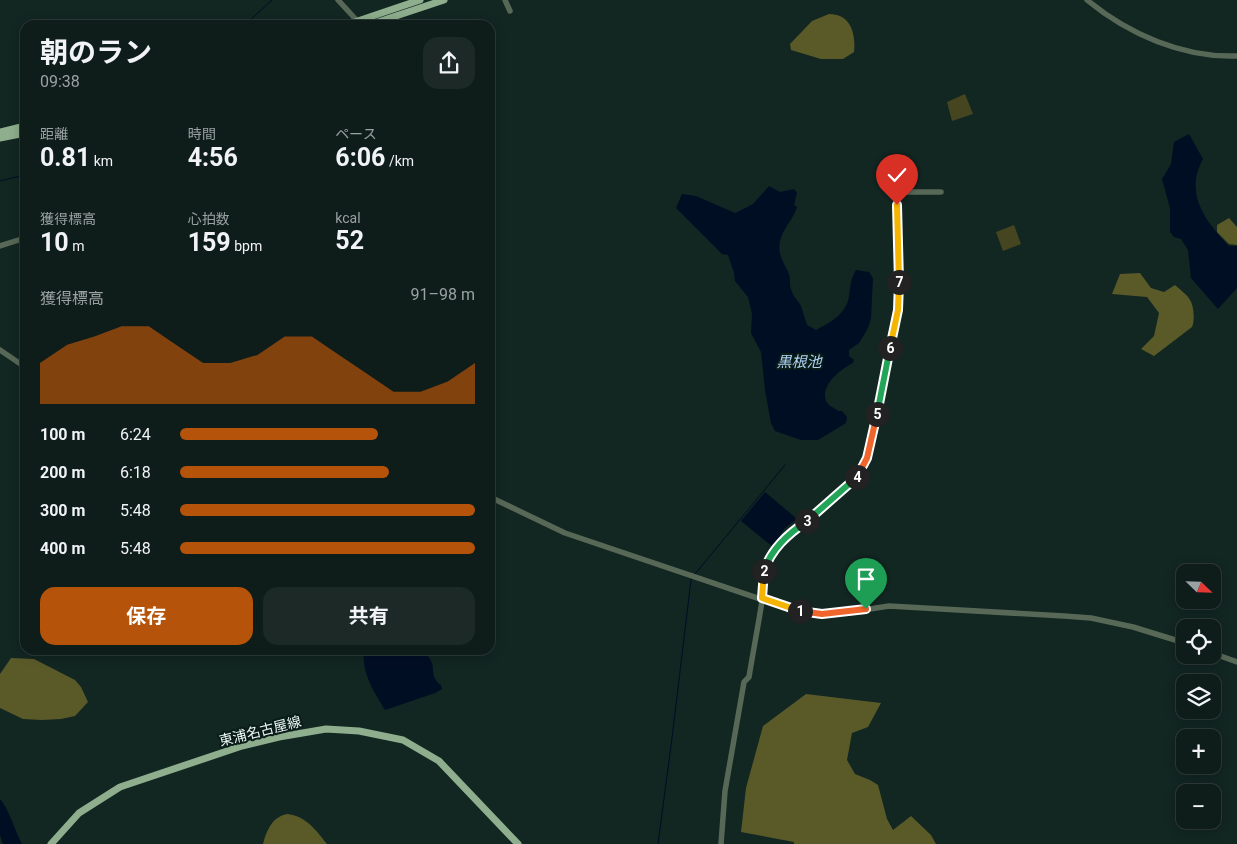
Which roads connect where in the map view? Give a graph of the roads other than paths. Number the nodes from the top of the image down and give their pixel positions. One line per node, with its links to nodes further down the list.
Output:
1 (338, 0): 7 (street)
2 (420, 0): 8 (main road)
3 (444, 0): 9 (main road)
4 (505, 0): 6 (street)
5 (1087, 0): 10 (street)
6 (510, 11)
7 (356, 20)
8 (367, 20)
9 (384, 20)
10 (1237, 56)
11 (20, 127): 12 (main road)
12 (0, 132)
13 (20, 134): 14 (main road)
14 (0, 138)
15 (941, 192): 21 (street)
16 (20, 240): 17 (street)
17 (0, 246)
18 (0, 350): 19 (street)
19 (20, 364)
20 (495, 499): 21 (street)
21 (762, 598): 22 (street); 27 (street)
22 (1176, 640)
23 (1221, 656): 24 (street)
24 (1237, 662)
25 (51, 844): 26 (main road, 東浦名古屋線)
26 (518, 844)
27 (721, 844)

